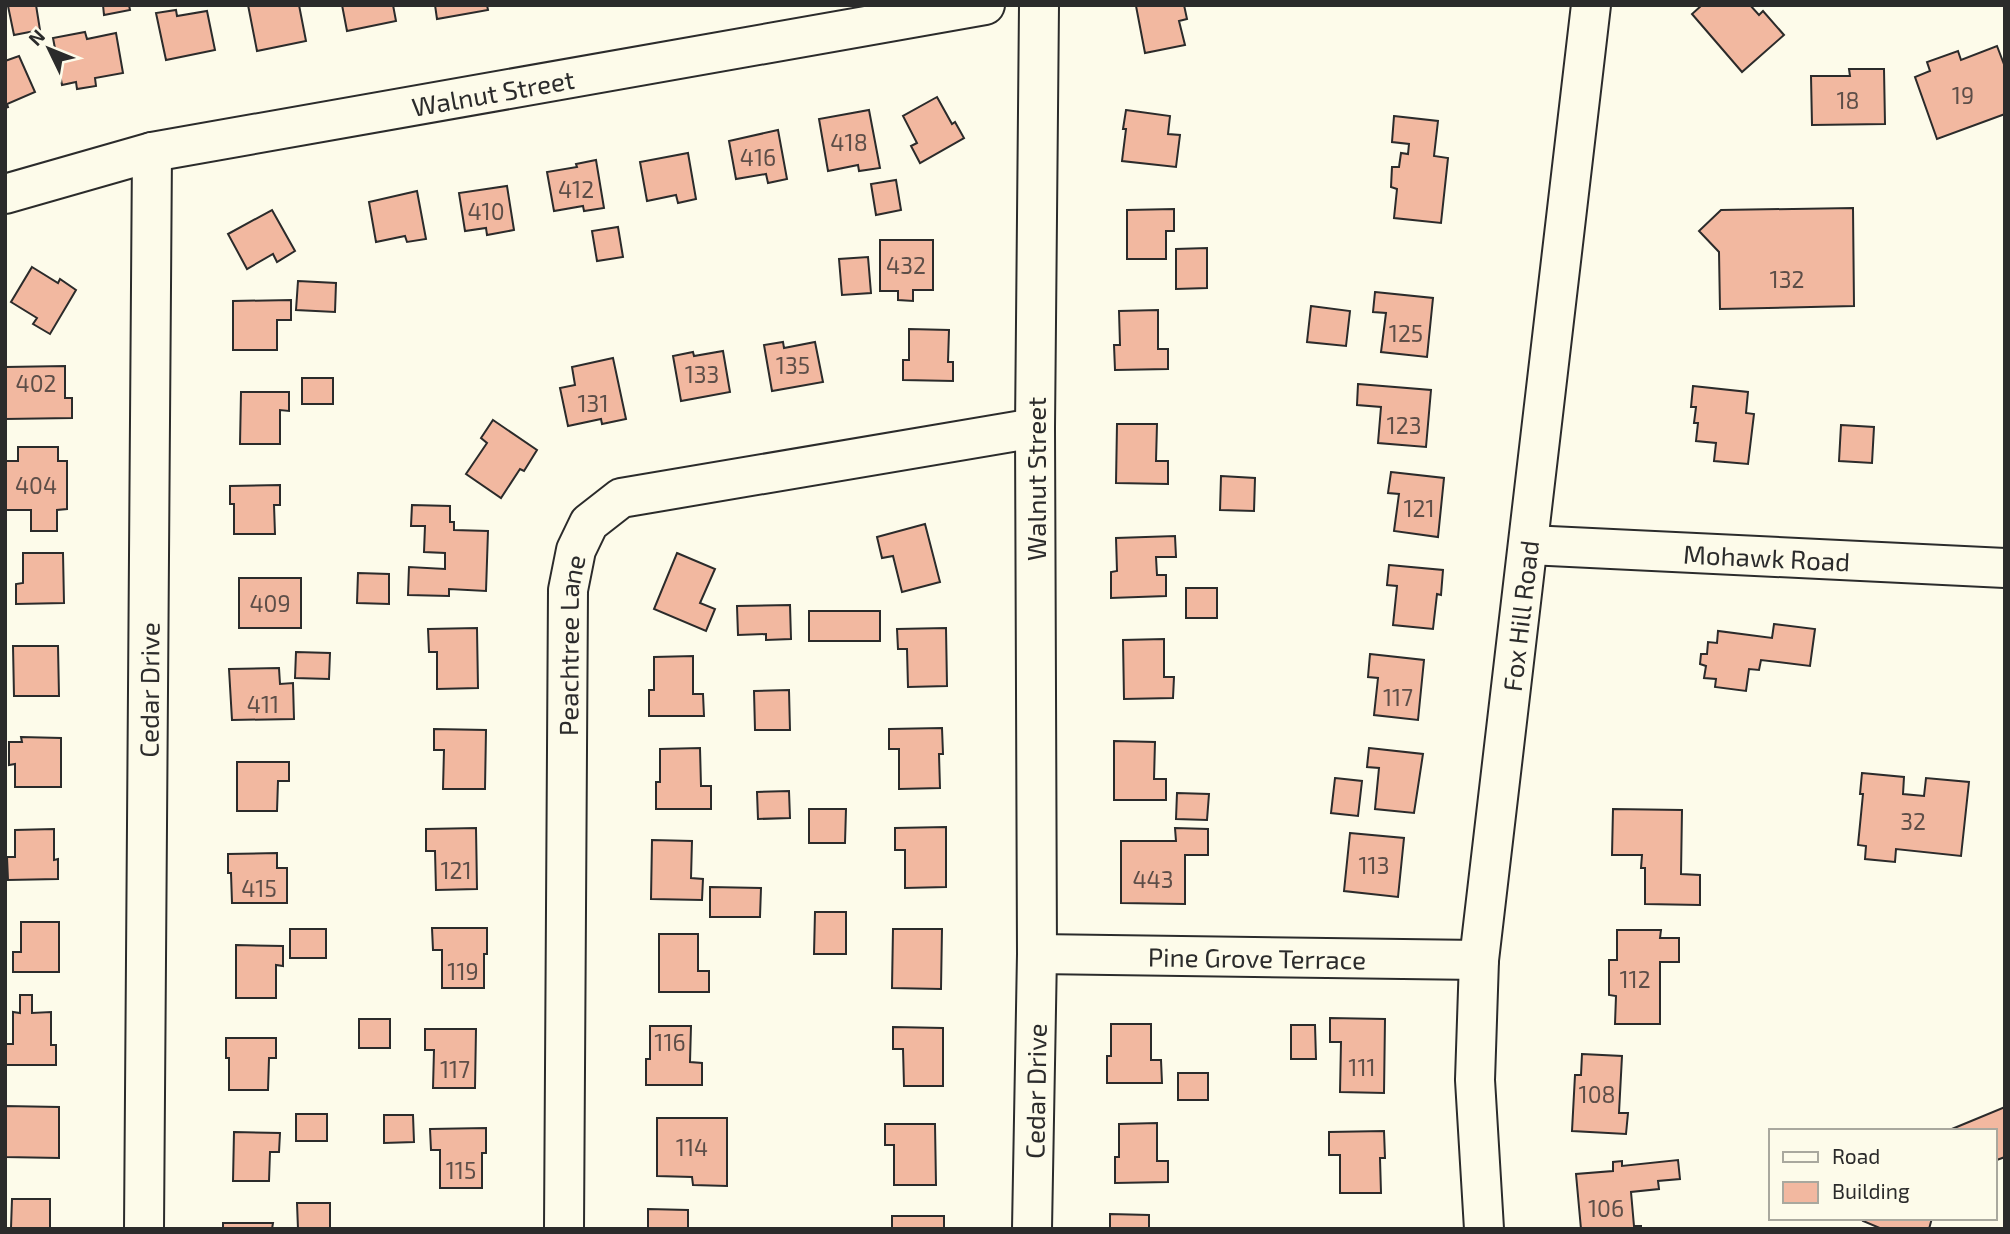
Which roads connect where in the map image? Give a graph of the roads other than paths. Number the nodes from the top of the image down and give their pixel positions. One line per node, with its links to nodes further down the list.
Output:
1 (985, 5): 4 (street, Walnut Street)
2 (1039, 5): 6 (street, Walnut Street)
3 (1591, 5): 7 (street, Fox Hill Road)
4 (152, 152): 5 (street, Walnut Street); 11 (street, Cedar Drive)
5 (5, 194)
6 (1035, 428): 9 (street, Walnut Street); 12 (street, Peachtree Lane)
7 (1529, 545): 8 (street, Mohawk Road); 10 (street, Fox Hill Road)
8 (2005, 568)
9 (1037, 954): 10 (street, Pine Grove Terrace); 13 (street, Cedar Drive)
10 (1479, 960): 14 (street, Fox Hill Road)
11 (144, 1229)
12 (564, 1229)
13 (1032, 1229)
14 (1483, 1229)

